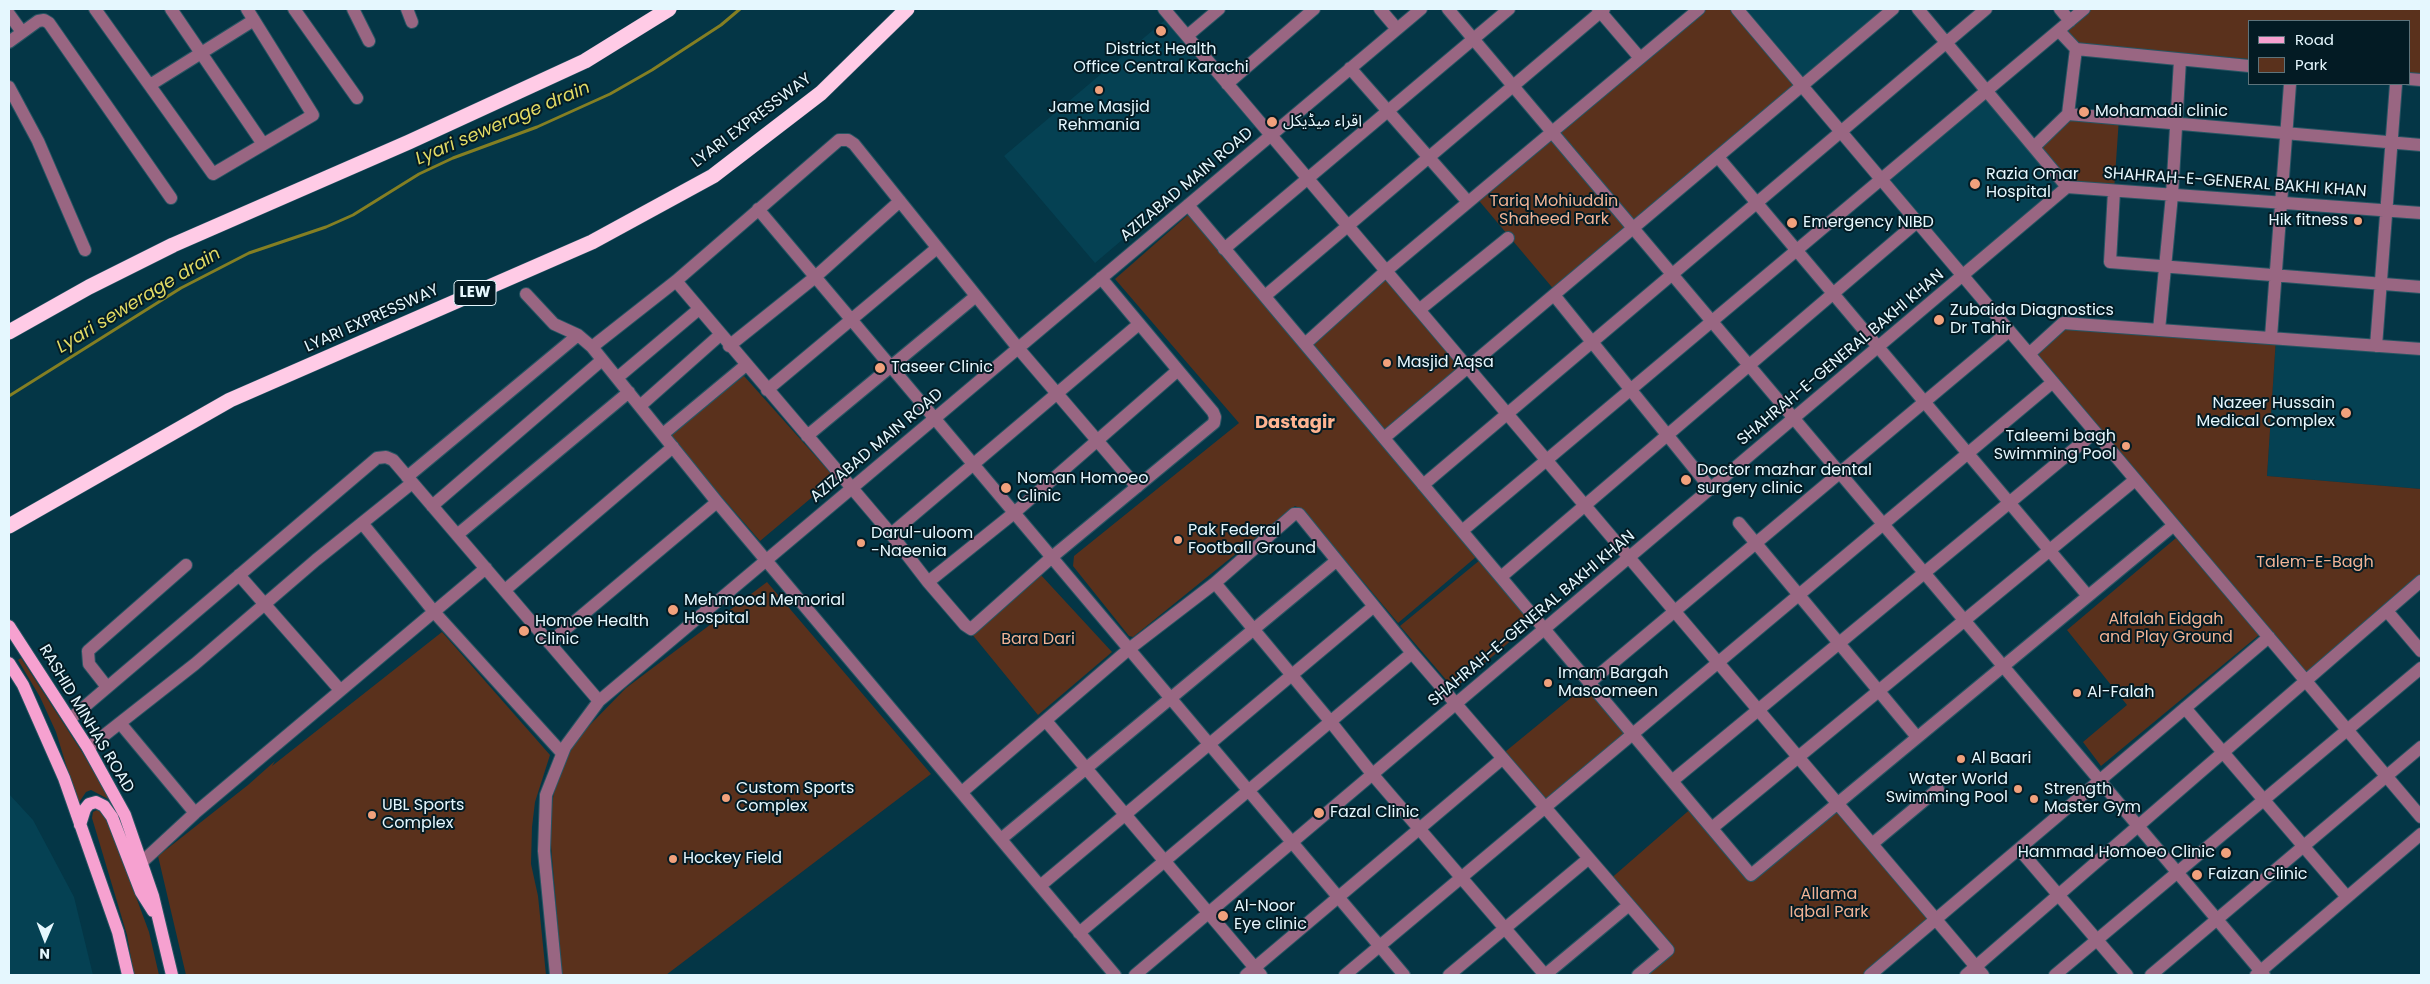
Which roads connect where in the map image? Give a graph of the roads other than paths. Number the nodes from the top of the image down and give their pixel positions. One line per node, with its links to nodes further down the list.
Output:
1 (95, 9): 43 (street)
2 (171, 9): 37 (street)
3 (247, 9): 25 (street)
4 (296, 9): 50 (street)
5 (353, 9): 34 (street)
6 (407, 9): 27 (street)
7 (669, 9): 108 (highway)
8 (907, 9): 164 (highway, LYARI EXPRESSWAY / LEW)
9 (1164, 9): 31 (street)
10 (1219, 9): 31 (street)
11 (1314, 9): 42 (street)
12 (1380, 9): 28 (street)
13 (1421, 9): 28 (street, AZIZABAD MAIN ROAD)
14 (1448, 9): 32 (street)
15 (1509, 9): 32 (street)
16 (1699, 9): 38 (street)
17 (1737, 9): 48 (street)
18 (1893, 9): 48 (street)
19 (1918, 9): 35 (street)
20 (1986, 9): 35 (street)
21 (2060, 9): 26 (street)
22 (2084, 9): 26 (street)
23 (1601, 10): 38 (street); 47 (street)
24 (9, 14): 30 (street)
25 (254, 20): 37 (street); 59 (street)
26 (2070, 21): 29 (street)
27 (412, 22)
28 (1397, 29): 41 (street, AZIZABAD MAIN ROAD)
29 (2058, 31): 36 (street); 49 (street)
30 (22, 32): 33 (street); 69 (street)
31 (1187, 36): 42 (street)
32 (1473, 39): 47 (street); 51 (street)
33 (9, 42)
34 (369, 42)
35 (1946, 42): 49 (street); 54 (street)
36 (2076, 49): 39 (street); 52 (street)
37 (201, 53): 43 (street); 59 (street)
38 (1640, 58): 55 (street)
39 (2180, 60): 40 (street); 53 (street)
40 (2248, 66)
41 (1350, 68): 51 (street); 57 (street, AZIZABAD MAIN ROAD)
42 (1227, 84): 57 (street)
43 (150, 85): 59 (street)
44 (2290, 85): 56 (street)
45 (2396, 85): 58 (street)
46 (9, 86): 84 (street)
47 (1513, 86): 55 (street); 62 (street)
48 (1802, 86): 54 (street); 63 (street)
49 (1987, 91): 61 (street); 65 (street)
50 (356, 98)
51 (1388, 111): 62 (street); 64 (street)
52 (2068, 114): 53 (street); 61 (street)
53 (2176, 124): 56 (street); 68 (street)
54 (1841, 131): 65 (street); 72 (street)
55 (1552, 132): 71 (street); 80 (street)
56 (2286, 134): 58 (street); 73 (street)
57 (1271, 135): 64 (street); 74 (street, AZIZABAD MAIN ROAD)
58 (2391, 143): 60 (street); 76 (street)
59 (263, 144)
60 (2421, 145)
61 (2034, 147): 66 (street)
62 (1429, 157): 71 (street); 79 (street)
63 (1718, 157): 72 (street); 80 (street)
64 (1308, 179): 79 (street); 83 (street)
65 (1882, 180): 78 (street); 85 (street)
66 (2068, 187): 67 (street, SHAHRAH-E-GENERAL BAKHI KHAN); 89 (street, SHAHRAH-E-GENERAL BAKHI KHAN)
67 (2114, 191): 68 (street, SHAHRAH-E-GENERAL BAKHI KHAN); 86 (street)
68 (2172, 195): 73 (street, SHAHRAH-E-GENERAL BAKHI KHAN); 86 (street)
69 (171, 198)
70 (900, 201): 75 (street); 82 (street); 91 (street)
71 (1468, 202): 87 (street)
72 (1756, 203): 85 (street); 88 (street)
73 (2280, 203): 76 (street, SHAHRAH-E-GENERAL BAKHI KHAN); 90 (street)
74 (1188, 205): 83 (street); 92 (street, AZIZABAD MAIN ROAD)
75 (758, 209): 91 (street); 93 (street)
76 (2386, 210): 77 (street, SHAHRAH-E-GENERAL BAKHI KHAN); 94 (street)
77 (2421, 213)
78 (1917, 222): 89 (street); 98 (street)
79 (1348, 226): 87 (street); 100 (street)
80 (1633, 228): 88 (street); 97 (street)
81 (1508, 238): 102 (street)
82 (937, 248): 99 (street); 103 (street)
83 (1224, 249): 100 (street)
84 (86, 250)
85 (1797, 251): 98 (street); 104 (street)
86 (2165, 267): 90 (street); 106 (street)
87 (1386, 271): 102 (street); 113 (street)
88 (1672, 274): 104 (street); 112 (street)
89 (1963, 276): 107 (street); 117 (street, SHAHRAH-E-GENERAL BAKHI KHAN)
90 (2275, 276): 94 (street); 111 (street)
91 (814, 278): 103 (street); 115 (street)
92 (1101, 278): 105 (street); 118 (street, AZIZABAD MAIN ROAD)
93 (676, 281): 101 (street); 114 (street)
94 (2381, 284): 95 (street); 116 (street)
95 (2421, 287)
96 (526, 294): 109 (street)
97 (1554, 294): 112 (street); 125 (street)
98 (1833, 294): 117 (street); 123 (street)
99 (976, 296): 118 (street); 124 (street)
100 (1264, 296): 113 (street)
101 (699, 309): 110 (street); 127 (street)
102 (1419, 310): 125 (street)
103 (850, 321): 124 (street); 129 (street)
104 (1712, 322): 123 (street); 130 (street)
105 (1139, 324): 126 (street); 132 (street)
106 (2160, 330): 111 (street); 120 (street)
107 (2010, 331): 120 (street); 133 (street)
108 (9, 332)
109 (578, 335): 114 (street); 149 (street)
110 (720, 335): 115 (street); 134 (street)
111 (2270, 337): 116 (street)
112 (1592, 342): 130 (street); 135 (street)
113 (1305, 344): 142 (street)
114 (592, 346): 121 (street)
115 (729, 346): 122 (street)
116 (2376, 346): 119 (street)
117 (1878, 347): 133 (street); 137 (street, SHAHRAH-E-GENERAL BAKHI KHAN)
118 (1018, 348): 132 (street); 136 (street, AZIZABAD MAIN ROAD)
119 (2421, 349)
120 (2029, 354): 128 (street)
121 (602, 360): 127 (street); 157 (street)
122 (746, 365): 129 (street); 139 (street)
123 (1749, 365): 137 (street); 140 (street)
124 (889, 366): 136 (street); 141 (street)
125 (1468, 368): 135 (street); 142 (street)
126 (1177, 371): 143 (street); 152 (street)
127 (617, 378): 131 (street)
128 (2053, 382): 138 (street); 145 (street)
129 (767, 390): 141 (street)
130 (1631, 390): 140 (street); 146 (street)
131 (629, 392): 134 (street); 167 (street)
132 (1056, 392): 143 (street); 147 (street)
133 (1924, 402): 145 (street); 148 (street)
134 (640, 406): 139 (street)
135 (1507, 414): 146 (street); 151 (street)
136 (935, 418): 147 (street); 153 (street, AZIZABAD MAIN ROAD)
137 (1794, 418): 148 (street); 154 (street, SHAHRAH-E-GENERAL BAKHI KHAN)
138 (2095, 432): 150 (street); 156 (street)
139 (663, 434): 144 (street)
140 (1668, 435): 154 (street); 158 (street)
141 (807, 436): 153 (street)
142 (1384, 438): 151 (street)
143 (1096, 439): 152 (street); 159 (street)
144 (673, 447): 155 (street); 182 (street)
145 (1968, 453): 156 (street); 162 (street)
146 (1546, 460): 158 (street); 165 (street)
147 (973, 464): 159 (street); 166 (street)
148 (1840, 473): 162 (street); 168 (street)
149 (409, 480): 157 (street); 160 (street); 177 (street)
150 (2136, 480): 163 (street); 169 (street)
151 (1423, 485): 165 (street)
152 (1137, 487): 170 (street)
153 (852, 488): 166 (street); 172 (street, AZIZABAD MAIN ROAD)
154 (1711, 489): 171 (street, SHAHRAH-E-GENERAL BAKHI KHAN)
155 (717, 502): 172 (street); 195 (street)
156 (2009, 502): 169 (street); 176 (street)
157 (432, 506): 167 (street)
158 (1585, 506): 171 (street); 178 (street)
159 (1014, 512): 170 (street); 180 (street)
160 (362, 522): 185 (street); 189 (street)
161 (1739, 523): 168 (street)
162 (1883, 524): 176 (street); 183 (street)
163 (2174, 525): 184 (street); 194 (street)
164 (9, 526)
165 (1462, 531): 178 (street)
166 (891, 534): 180 (street)
167 (457, 535): 175 (street)
168 (1756, 543): 183 (street); 188 (street)
169 (2050, 550): 184 (street); 190 (street)
170 (1052, 557): 180 (street); 197 (street)
171 (1629, 558): 188 (street); 193 (street, SHAHRAH-E-GENERAL BAKHI KHAN)
172 (767, 560): 211 (street, AZIZABAD MAIN ROAD); 236 (street)
173 (1336, 561): 181 (street); 186 (street); 192 (street)
174 (186, 565): 207 (street)
175 (486, 568): 182 (street); 189 (street)
176 (1924, 573): 190 (street); 196 (street)
177 (238, 575): 185 (street); 207 (street)
178 (1501, 577): 193 (street)
179 (2421, 581): 187 (street)
180 (928, 582)
181 (1214, 583): 192 (street); 197 (street)
182 (505, 590): 195 (street)
183 (1799, 595): 196 (street); 200 (street)
184 (2088, 596): 202 (street)
185 (265, 603): 208 (street); 218 (street)
186 (1373, 607): 199 (street); 204 (street)
187 (2387, 610): 198 (street); 205 (street)
188 (1675, 611): 200 (street); 206 (street)
189 (435, 613): 208 (street); 226 (street)
190 (1964, 620): 202 (street); 209 (street)
191 (9, 626): 215 (main road, RASHID MINHAS ROAD)
192 (1255, 629): 204 (street); 210 (street)
193 (1544, 630): 206 (street); 212 (street, SHAHRAH-E-GENERAL BAKHI KHAN)
194 (2269, 637): 205 (street); 213 (street)
195 (549, 643): 211 (street)
196 (1839, 643): 209 (street); 214 (street)
197 (1129, 649): 210 (street); 216 (street)
198 (2421, 651)
199 (1412, 653): 212 (street); 217 (street)
200 (1718, 662): 214 (street); 220 (street)
201 (9, 663): 243 (main road)
202 (2004, 666): 221 (street); 232 (street)
203 (2421, 668): 219 (street)
204 (1292, 675): 217 (street); 222 (street)
205 (2306, 681): 219 (street); 225 (street)
206 (1589, 683): 220 (street)
207 (107, 687): 215 (street)
208 (340, 690): 240 (street)
209 (1879, 691): 221 (street); 227 (street)
210 (1171, 698): 222 (street); 229 (street)
211 (599, 701): 226 (street, AZIZABAD MAIN ROAD)
212 (1456, 704): 228 (street); 230 (street, SHAHRAH-E-GENERAL BAKHI KHAN)
213 (2185, 708): 225 (street); 232 (street)
214 (1758, 710): 227 (street); 233 (street)
215 (70, 719): 224 (main road, RASHID MINHAS ROAD)
216 (1046, 721): 229 (street); 236 (street)
217 (1330, 721): 230 (street); 235 (street)
218 (120, 723): 224 (street); 240 (street)
219 (2348, 730): 231 (street); 237 (street)
220 (1633, 734): 233 (street); 239 (street)
221 (1917, 738): 238 (street)
222 (1209, 744): 235 (street); 241 (street)
223 (2421, 747): 231 (street)
224 (88, 748): 255 (main road, RASHID MINHAS ROAD)
225 (2223, 752): 237 (street); 244 (street)
226 (562, 753): 276 (street, AZIZABAD MAIN ROAD)
227 (1798, 757): 238 (street); 245 (street)
228 (1502, 759): 239 (street); 246 (street)
229 (1086, 769): 241 (street); 248 (street)
230 (1372, 775): 246 (street); 249 (street, SHAHRAH-E-GENERAL BAKHI KHAN)
231 (2386, 776): 242 (street); 251 (street)
232 (2100, 780): 244 (street); 252 (street)
233 (1672, 781): 245 (street)
234 (1938, 789): 250 (street)
235 (1248, 790): 249 (street); 254 (street)
236 (962, 792): 248 (street)
237 (2264, 800): 251 (street); 256 (street)
238 (1838, 804): 245 (street); 250 (street)
239 (1544, 808): 253 (street); 257 (street)
240 (195, 813): 255 (street)
241 (1125, 815): 254 (street); 258 (street)
242 (2421, 817)
243 (80, 825): 265 (main road); 274 (main road)
244 (2138, 826): 256 (street); 259 (street)
245 (1712, 828)
246 (1420, 830): 257 (street); 260 (street)
247 (2421, 834): 261 (street)
248 (1001, 839): 258 (street)
249 (1292, 844): 260 (street); 263 (street, SHAHRAH-E-GENERAL BAKHI KHAN)
250 (1872, 844): 266 (street)
251 (2303, 846): 261 (street); 264 (street)
252 (2019, 849): 259 (street); 266 (street)
253 (1588, 859): 262 (street); 267 (street)
254 (1164, 861): 263 (street); 268 (street)
255 (142, 862): 265 (main road, RASHID MINHAS ROAD)
256 (2178, 872): 264 (street); 269 (street)
257 (1461, 878): 267 (street); 270 (street)
258 (1040, 886): 268 (street)
259 (2058, 895): 269 (street); 271 (street)
260 (1339, 898): 270 (street); 272 (street)
261 (2347, 898): 273 (street)
262 (1629, 905): 282 (street); 283 (street)
263 (1209, 913): 272 (street); 278 (street, SHAHRAH-E-GENERAL BAKHI KHAN)
264 (2217, 919): 273 (street); 287 (street)
265 (158, 920): 275 (main road, RASHID MINHAS ROAD)
266 (1936, 920): 271 (street); 284 (street)
267 (1506, 929): 281 (street); 282 (street)
268 (1079, 933): 277 (street)
269 (2097, 940): 285 (street); 286 (street)
270 (1379, 946): 279 (street); 280 (street)
271 (1975, 972)
272 (1254, 973)
273 (2260, 974)
274 (128, 975)
275 (172, 975)
276 (556, 975)
277 (1115, 975)
278 (1135, 975)
279 (1345, 975)
280 (1404, 975)
281 (1449, 975)
282 (1545, 975)
283 (1638, 975)
284 (1870, 975)
285 (2055, 975)
286 (2127, 975)
287 (2150, 975)

